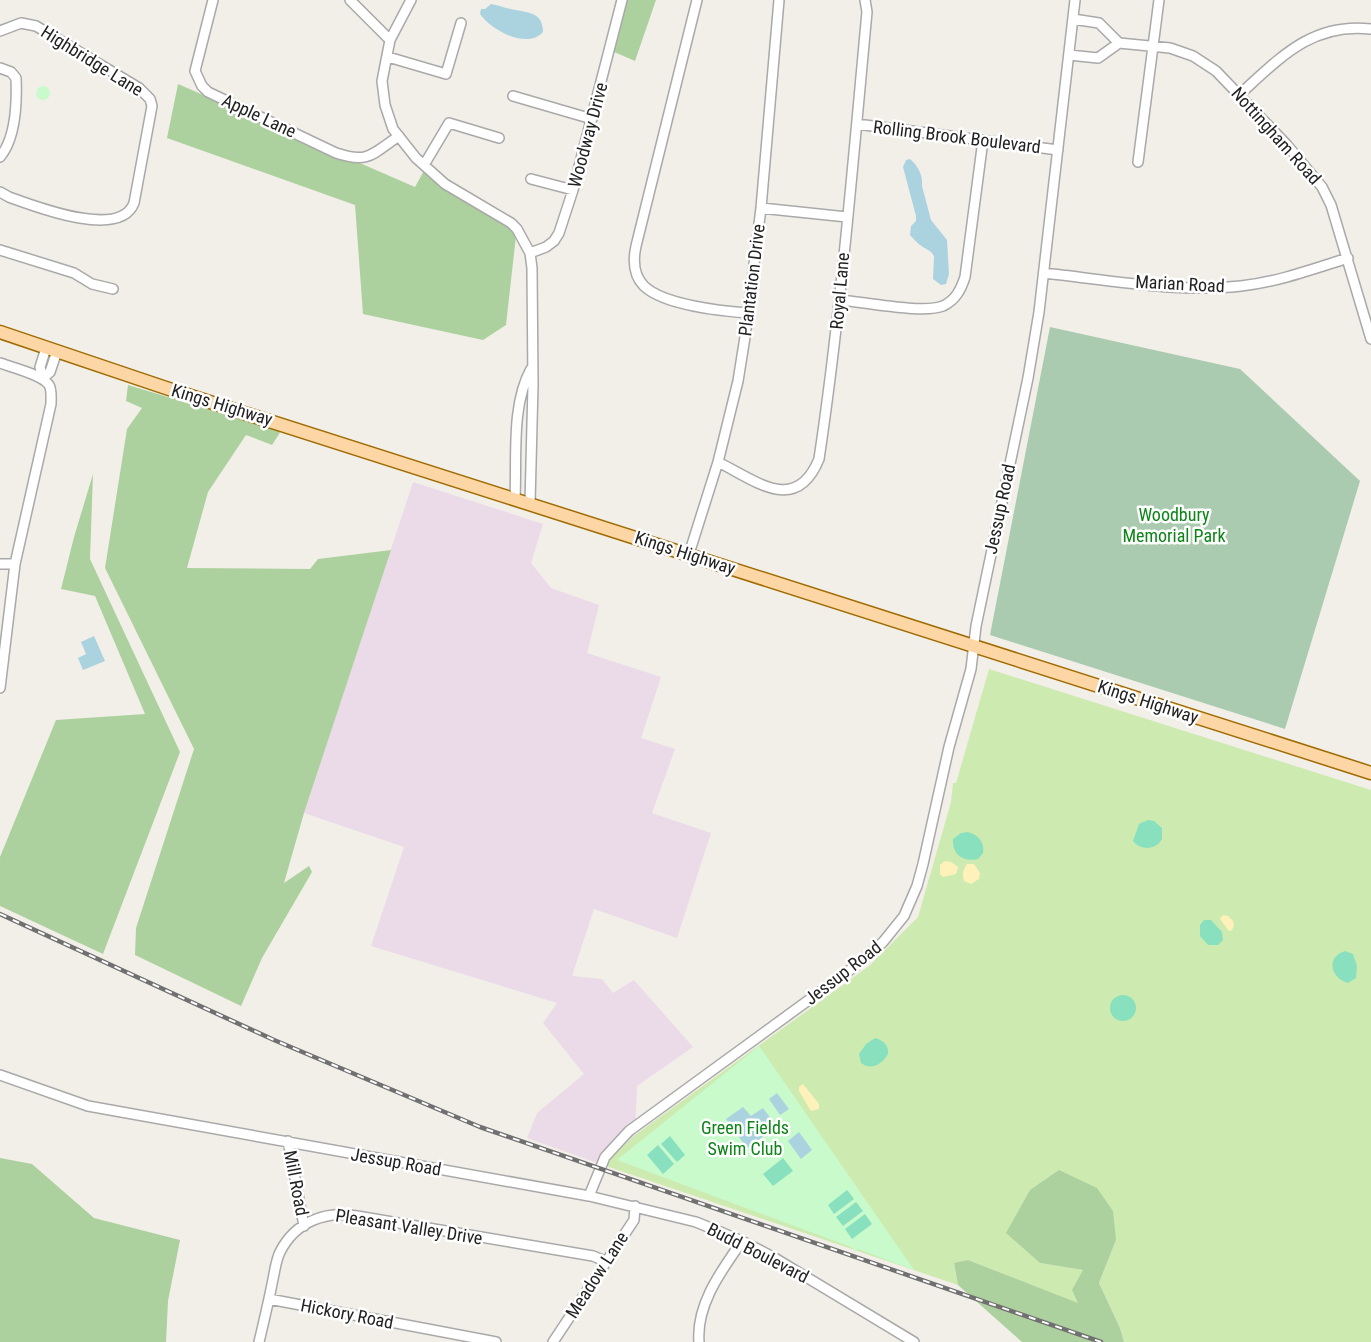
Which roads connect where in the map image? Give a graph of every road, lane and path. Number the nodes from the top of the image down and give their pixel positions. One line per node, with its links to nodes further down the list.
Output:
1 (213, 0): 24 (street, Apple Lane)
2 (350, 0): 14 (street)
3 (411, 0): 14 (street)
4 (622, 0): 22 (street, Woodway Drive)
5 (697, 0): 42 (street)
6 (779, 0): 34 (street, Plantation Drive)
7 (865, 0): 23 (street, Royal Lane)
8 (1075, 0): 10 (street, Jessup Road)
9 (1159, 0): 16 (street)
10 (1073, 19): 15 (street); 17 (street, Jessup Road)
11 (461, 23): 18 (street)
12 (1371, 29): 20 (street)
13 (0, 31): 33 (street, Highbridge Lane)
14 (390, 40): 18 (street)
15 (1119, 43): 16 (street, Nottingham Road); 17 (street)
16 (1154, 46): 20 (street, Nottingham Road); 29 (street)
17 (1069, 55): 27 (street, Jessup Road)
18 (388, 57): 24 (street)
19 (0, 68): 28 (street)
20 (1240, 94): 38 (street, Nottingham Road)
21 (513, 96): 22 (street)
22 (592, 119): 32 (street, Woodway Drive)
23 (857, 124): 26 (street, Rolling Brook Boulevard); 35 (street, Royal Lane)
24 (399, 136): 30 (street)
25 (499, 138): 30 (street)
26 (983, 141): 27 (street, Rolling Brook Boulevard); 41 (street)
27 (1058, 150): 39 (street, Jessup Road)
28 (0, 157)
29 (1138, 162)
30 (424, 165): 37 (street)
31 (531, 179): 32 (street)
32 (573, 190): 37 (street, Woodway Drive)
33 (0, 192)
34 (761, 208): 35 (street); 42 (street, Plantation Drive)
35 (847, 217): 41 (street, Royal Lane)
36 (0, 250): 40 (street)
37 (530, 253): 47 (street)
38 (1347, 258): 39 (street, Marian Road); 44 (street, Nottingham Road)
39 (1044, 273): 55 (street, Jessup Road)
40 (113, 290)
41 (840, 300): 49 (street, Royal Lane)
42 (748, 313): 49 (street, Plantation Drive)
43 (0, 332): 45 (main road, Kings Highway)
44 (1371, 339)
45 (52, 349): 48 (street); 50 (main road, Kings Highway)
46 (0, 363): 48 (street)
47 (531, 369): 50 (street); 51 (street)
48 (43, 378): 54 (street)
49 (718, 462): 52 (street, Plantation Drive)
50 (515, 498): 51 (main road, Kings Highway)
51 (530, 502): 52 (main road, Kings Highway)
52 (689, 554): 55 (main road, Kings Highway)
53 (0, 564): 54 (street)
54 (15, 564): 56 (street)
55 (974, 646): 57 (main road, Kings Highway); 60 (street, Jessup Road)
56 (0, 688)
57 (1371, 773)
58 (0, 1075): 59 (street, Jessup Road)
59 (288, 1141): 60 (street, Jessup Road); 62 (street, Mill Road)
60 (589, 1196): 61 (street, Budd Boulevard)
61 (635, 1206): 63 (street, Budd Boulevard); 64 (street, Meadow Lane)
62 (304, 1226): 64 (street, Pleasant Valley Drive); 65 (street, Pleasant Valley Drive)
63 (742, 1241): 69 (street); 70 (street, Budd Boulevard)
64 (607, 1262): 68 (street, Meadow Lane)
65 (269, 1299): 66 (street, Pleasant Valley Drive); 67 (street, Hickory Road)
66 (259, 1342)
67 (496, 1342)
68 (553, 1342)
69 (699, 1342)
70 (914, 1342)

